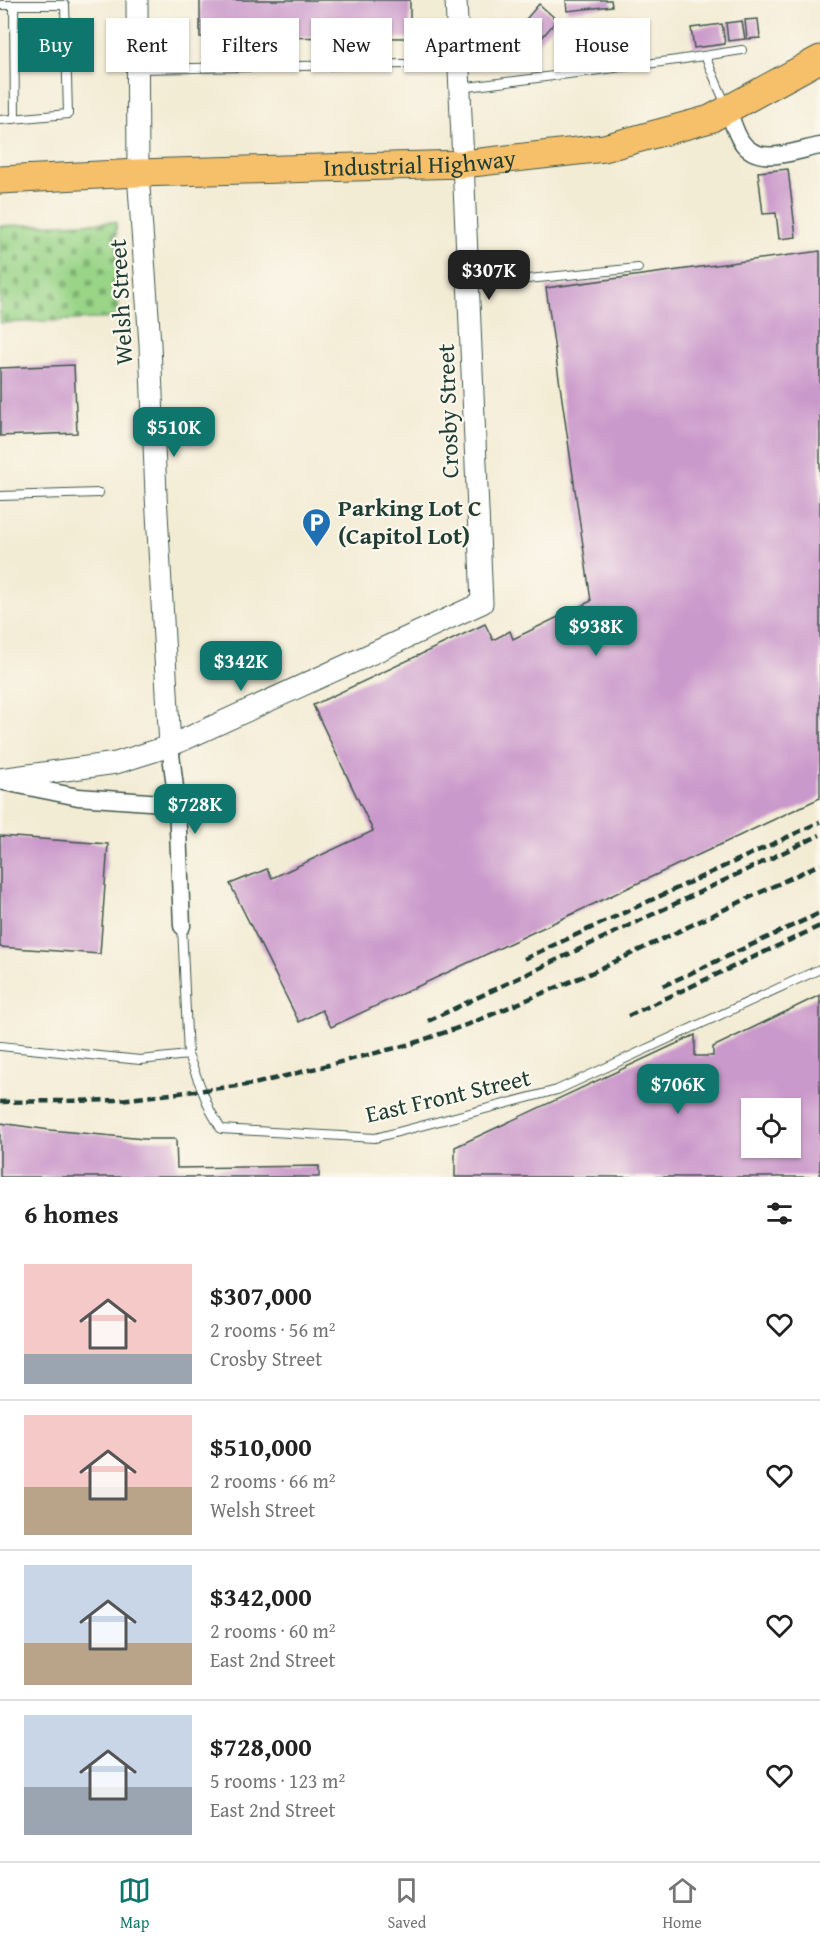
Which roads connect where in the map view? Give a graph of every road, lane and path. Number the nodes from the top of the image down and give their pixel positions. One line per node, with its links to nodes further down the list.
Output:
1 (137, 0): 5 (street, Welsh Street)
2 (456, 0): 6 (street, Crosby Street)
3 (0, 5): 4 (lane)
4 (14, 5): 16 (lane); 16 (lane)
5 (137, 18)
6 (457, 18)
7 (742, 50): 8 (lane)
8 (705, 56): 14 (lane); 15 (lane)
9 (820, 59): 15 (main road, Industrial Highway)
10 (404, 64): 11 (lane)
11 (189, 68)
12 (138, 72): 20 (street, Welsh Street)
13 (458, 72): 14 (street, Crosby Street)
14 (459, 88): 19 (street, Crosby Street)
15 (728, 110): 18 (street); 19 (main road, Industrial Highway)
16 (15, 119): 17 (lane)
17 (0, 120)
18 (820, 146)
19 (463, 164): 20 (main road, Industrial Highway); 23 (street, Crosby Street)
20 (138, 173): 21 (main road, Industrial Highway); 26 (street, Welsh Street)
21 (0, 180)
22 (638, 268): 23 (lane)
23 (468, 285): 26 (street, Crosby Street)
24 (99, 493): 25 (lane)
25 (0, 496)
26 (170, 746): 27 (street); 28 (street)
27 (0, 780): 28 (street)
28 (177, 804): 29 (street)
29 (182, 927): 32 (lane)
30 (820, 969): 32 (lane, East Front Street)
31 (0, 1046): 32 (lane)
32 (189, 1055)

